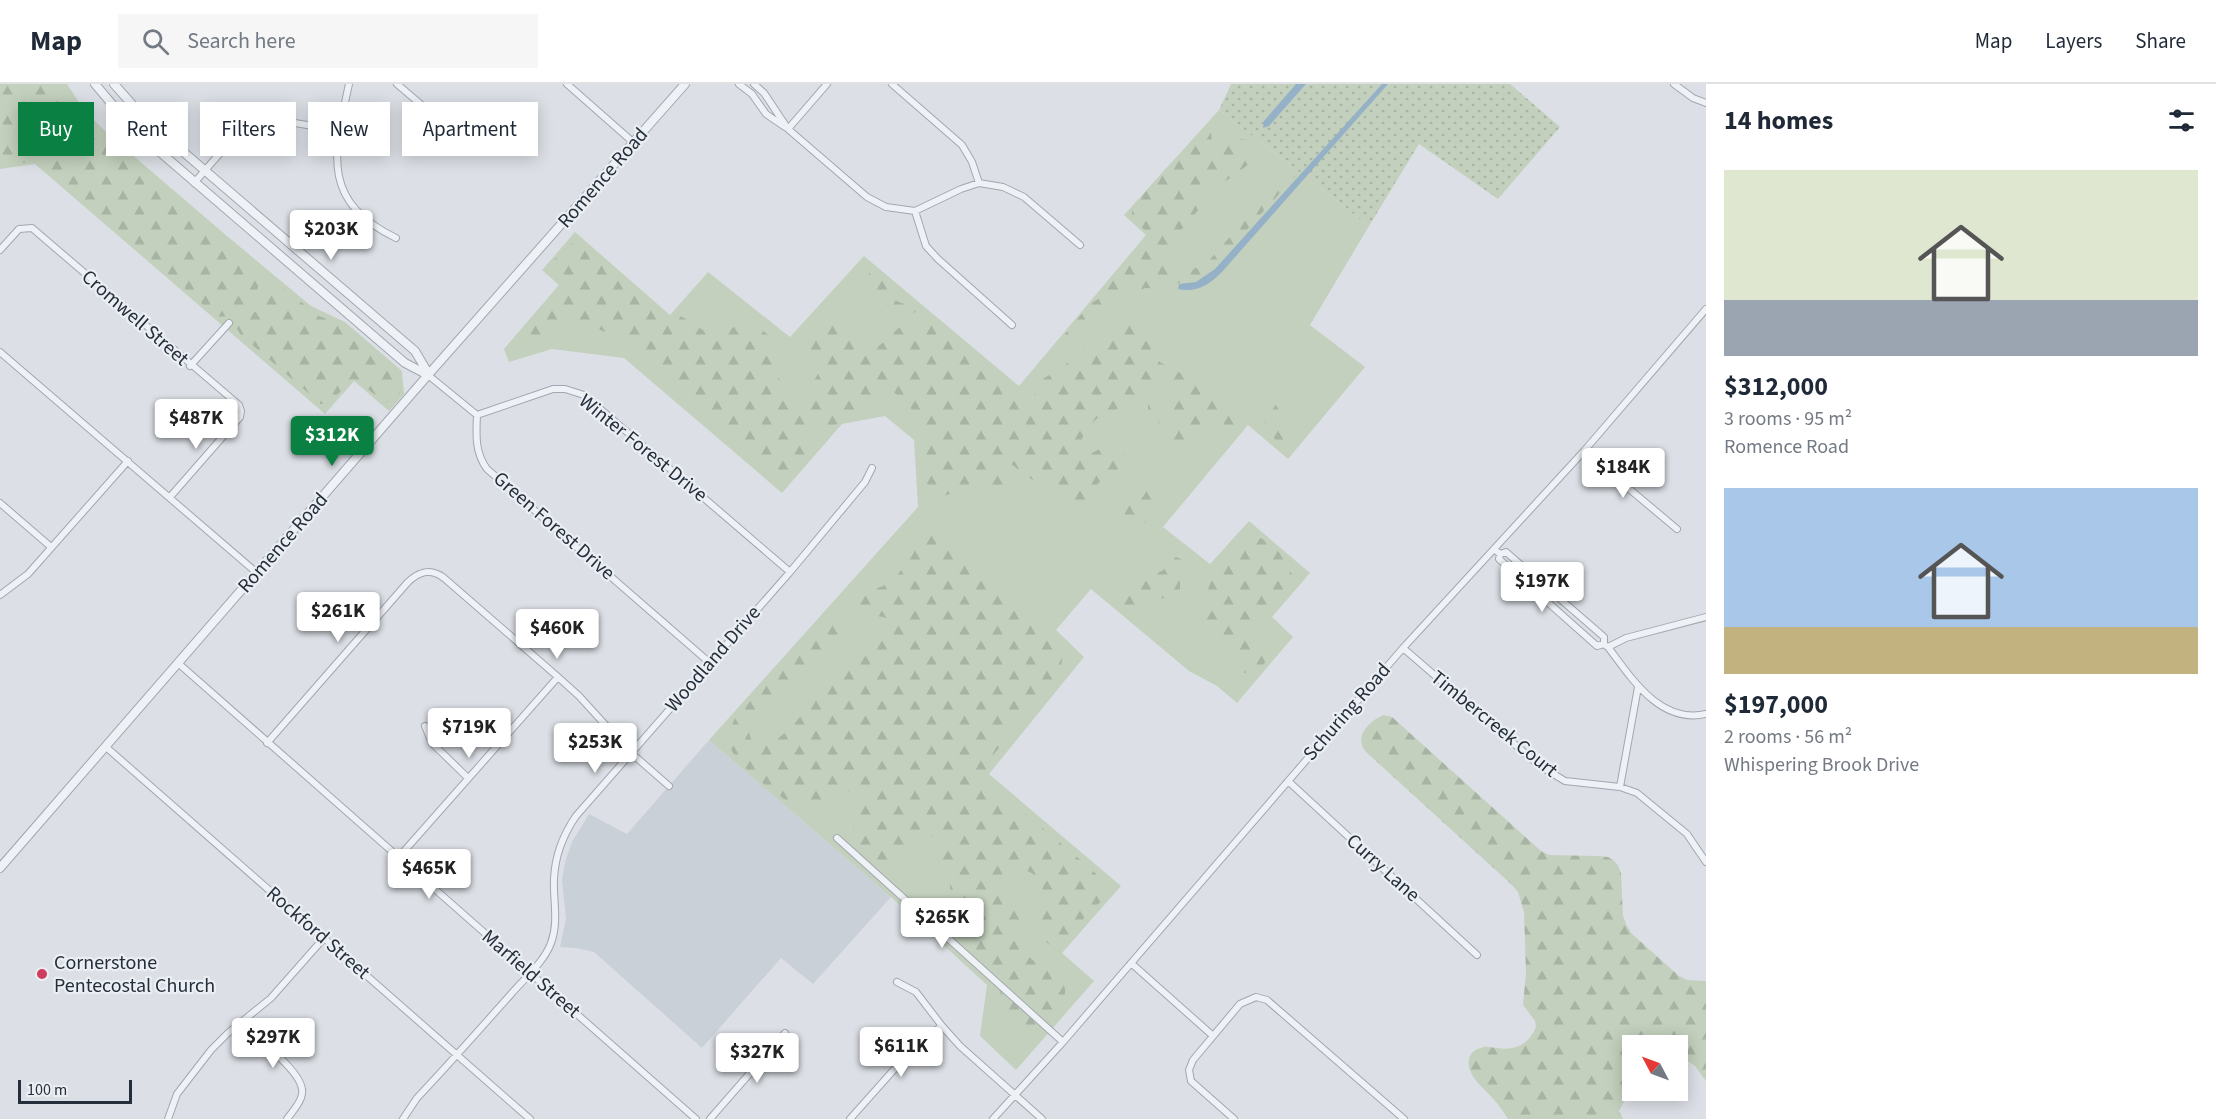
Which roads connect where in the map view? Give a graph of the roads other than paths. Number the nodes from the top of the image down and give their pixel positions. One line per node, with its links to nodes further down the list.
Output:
1 (95, 84): 20 (street)
2 (114, 84): 19 (street)
3 (349, 84): 12 (street)
4 (397, 84): 13 (street)
5 (567, 84): 17 (street)
6 (685, 84): 17 (street, Romence Road)
7 (739, 84): 16 (street)
8 (754, 84): 16 (street)
9 (827, 84): 16 (street)
10 (892, 84): 21 (street)
11 (1674, 84): 14 (street)
12 (345, 102)
13 (418, 102)
14 (1706, 103)
15 (308, 126): 19 (street)
16 (788, 129): 22 (street)
17 (634, 143): 31 (street, Romence Road)
18 (337, 156): 23 (street)
19 (206, 170): 20 (street); 31 (street)
20 (194, 183): 31 (street)
21 (979, 183): 22 (street); 24 (street)
22 (915, 211): 28 (street)
23 (396, 238)
24 (1080, 245)
25 (0, 250): 30 (street, Cromwell Street)
26 (1706, 309): 33 (street, Schuring Road)
27 (229, 323): 30 (street)
28 (1012, 325)
29 (0, 352): 34 (street)
30 (190, 366): 36 (street, Cromwell Street)
31 (428, 375): 32 (street); 42 (street, Romence Road)
32 (477, 415): 41 (street, Winter Forest Drive); 48 (street, Green Forest Drive)
33 (1584, 451): 38 (street); 40 (street, Schuring Road)
34 (128, 461): 36 (street); 39 (street)
35 (872, 468): 41 (street, Woodland Drive)
36 (170, 497): 42 (street)
37 (0, 503): 39 (street)
38 (1677, 529)
39 (51, 548): 43 (street)
40 (1497, 552): 45 (street); 45 (street); 46 (street, Schuring Road)
41 (790, 572): 48 (street, Woodland Drive)
42 (257, 573): 47 (street, Romence Road)
43 (0, 595)
44 (1706, 617): 45 (street)
45 (1606, 645): 50 (street)
46 (1403, 648): 57 (street, Schuring Road); 59 (street, Timbercreek Court)
47 (177, 663): 53 (street, Marfield Street); 54 (street, Romence Road)
48 (710, 663): 55 (street, Woodland Drive)
49 (558, 677): 53 (street); 55 (street); 56 (street)
50 (1638, 687): 51 (street); 59 (street)
51 (1706, 714)
52 (425, 726): 56 (street)
53 (267, 743): 61 (street, Marfield Street)
54 (106, 747): 63 (street, Romence Road); 64 (street, Rockford Street)
55 (630, 752): 58 (street); 67 (street, Woodland Drive)
56 (468, 778): 61 (street)
57 (1288, 781): 65 (street, Curry Lane); 66 (street, Schuring Road)
58 (669, 786)
59 (1620, 787): 62 (street, Timbercreek Court)
60 (837, 838): 73 (street)
61 (398, 858): 67 (street, Marfield Street)
62 (1706, 862)
63 (0, 868)
64 (324, 938): 69 (street); 74 (street, Rockford Street)
65 (1477, 955)
66 (1131, 963): 72 (street); 73 (street, Schuring Road)
67 (530, 973): 74 (street, Woodland Drive); 80 (street, Marfield Street)
68 (897, 982): 70 (street)
69 (240, 1024): 76 (street); 77 (street)
70 (942, 1026): 75 (street); 82 (street)
71 (785, 1033): 81 (street)
72 (1212, 1035): 85 (street); 86 (street)
73 (1063, 1042): 75 (street, Schuring Road)
74 (458, 1054): 78 (street, Woodland Drive); 79 (street, Rockford Street)
75 (1014, 1096): 83 (street, Schuring Road); 84 (street)
76 (168, 1119)
77 (287, 1119)
78 (403, 1119)
79 (531, 1119)
80 (696, 1119)
81 (710, 1119)
82 (850, 1119)
83 (993, 1119)
84 (1042, 1119)
85 (1234, 1119)
86 (1404, 1119)

